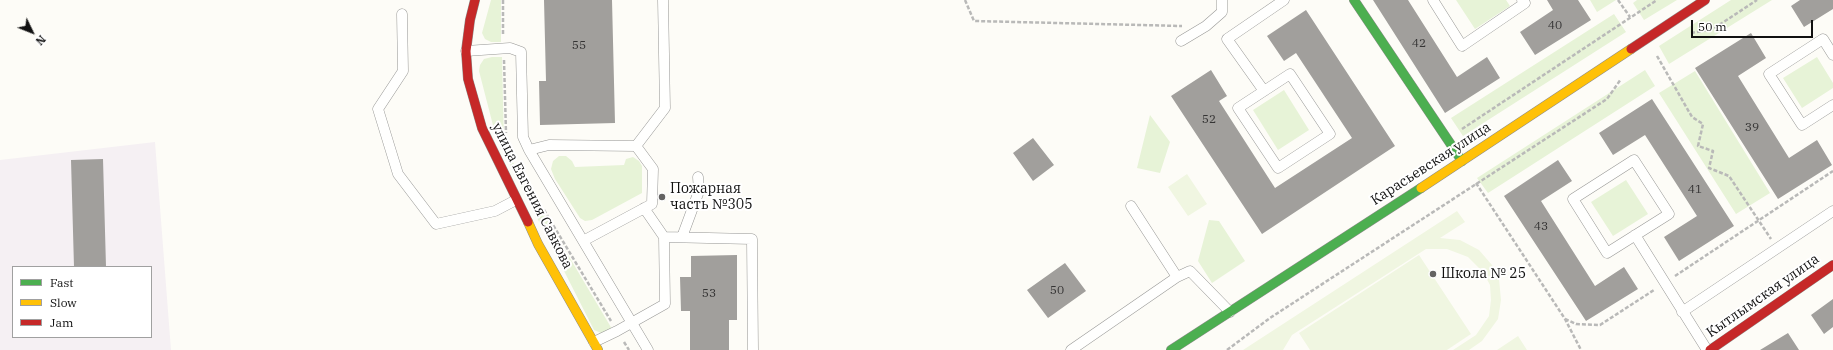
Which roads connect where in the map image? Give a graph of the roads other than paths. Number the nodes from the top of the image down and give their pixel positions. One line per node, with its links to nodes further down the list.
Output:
1 (476, 0): 11 (street, улица Евгения Савкова)
2 (663, 0): 15 (lane)
3 (1222, 0): 10 (lane)
4 (1284, 0): 13 (lane)
5 (1354, 0): 17 (street)
6 (1433, 0): 7 (lane)
7 (1522, 0)
8 (1705, 0): 17 (street, Карасьевская улица)
9 (402, 14): 19 (lane)
10 (1181, 41)
11 (466, 51): 16 (lane); 19 (street, улица Евгения Савкова)
12 (1833, 55): 14 (lane)
13 (1264, 91): 13 (lane)
14 (1832, 109)
15 (636, 146): 16 (lane); 21 (lane)
16 (529, 150): 26 (lane)
17 (1462, 161): 29 (street, Карасьевская улица)
18 (698, 177): 25 (lane)
19 (516, 200): 32 (street, улица Евгения Савкова)
20 (1131, 206): 28 (lane)
21 (644, 208): 24 (lane); 26 (lane)
22 (1833, 211): 30 (lane)
23 (1635, 235): 23 (lane); 30 (lane)
24 (664, 237): 25 (lane); 31 (lane)
25 (682, 237): 34 (lane)
26 (583, 241): 31 (lane)
27 (1833, 265): 37 (street, Кытлымская улица)
28 (1177, 277): 29 (lane); 35 (lane)
29 (1230, 312): 36 (street, Карасьевская улица)
30 (1682, 312): 37 (lane)
31 (632, 323): 32 (lane); 33 (lane)
32 (596, 346)
33 (648, 350)
34 (753, 350)
35 (1071, 350)
36 (1171, 350)
37 (1708, 350)

